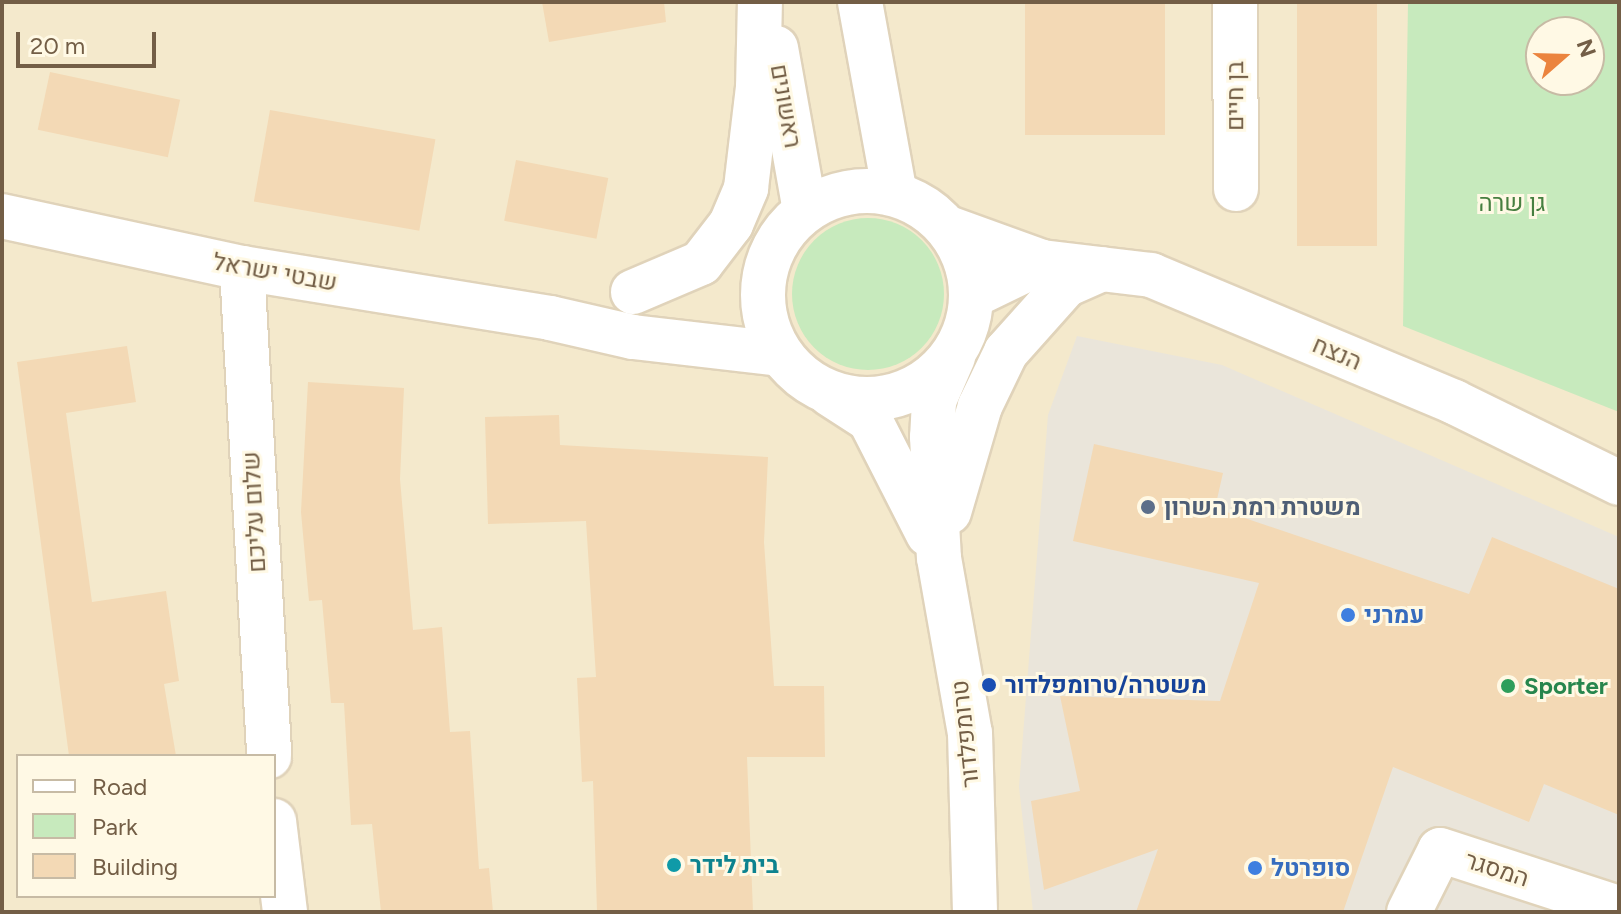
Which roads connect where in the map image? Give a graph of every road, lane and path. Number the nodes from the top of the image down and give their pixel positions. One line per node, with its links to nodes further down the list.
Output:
1 (760, 2): 14 (street)
2 (768, 2): 7 (street, ראשונים)
3 (860, 2): 6 (street)
4 (1235, 2): 5 (street, בן חיים)
5 (1236, 189)
6 (895, 194): 7 (street); 9 (street)
7 (805, 210): 10 (street)
8 (2, 216): 12 (street, שבטי ישראל)
9 (948, 228): 11 (street, הנצח); 15 (street)
10 (771, 251): 14 (street, שבטי ישראל); 17 (street)
11 (1042, 262): 13 (street, הנצח); 15 (street)
12 (242, 268): 16 (street, שבטי ישראל); 22 (street, שלום עליכם)
13 (1102, 269): 20 (street, הנצח); 21 (street)
14 (633, 292): 16 (street, שבטי ישראל)
15 (972, 296): 18 (street)
16 (550, 318): 17 (street, שבטי ישראל)
17 (780, 354): 19 (street)
18 (954, 354): 19 (street); 21 (street, טרומפלדור)
19 (828, 393): 21 (street, טרומפלדור)
20 (1619, 483)
21 (939, 558): 26 (street, טרומפלדור)
22 (269, 754)
23 (276, 838): 25 (street)
24 (1619, 908): 27 (street, המסגר)
25 (285, 912)
26 (975, 912)
27 (1409, 912)

